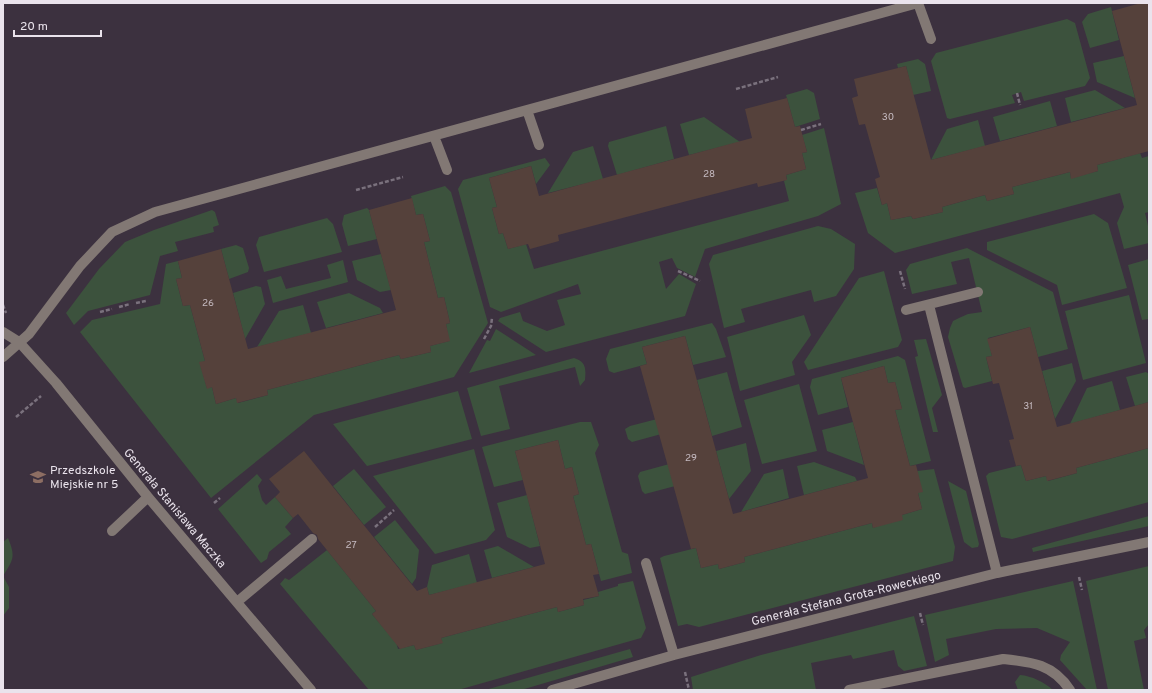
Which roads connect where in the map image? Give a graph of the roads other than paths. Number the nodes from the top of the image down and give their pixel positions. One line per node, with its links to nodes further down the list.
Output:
1 (918, 3): 2 (street); 3 (street)
2 (932, 38)
3 (527, 110): 4 (street); 5 (street)
4 (434, 136): 6 (street); 11 (street)
5 (539, 144)
6 (447, 170)
7 (978, 292): 8 (street)
8 (930, 305): 9 (street); 18 (street)
9 (906, 310)
10 (3, 332): 11 (street, Generała Stanisława Maczka)
11 (19, 342): 12 (street); 13 (street, Generała Stanisława Maczka)
12 (3, 357)
13 (148, 496): 14 (street); 19 (street, Generała Stanisława Maczka)
14 (112, 531)
15 (312, 539): 19 (street)
16 (1149, 542): 18 (street, Generała Stefana Grota-Roweckiego)
17 (646, 563): 20 (street)
18 (997, 573): 20 (street, Generała Stefana Grota-Roweckiego)
19 (237, 602): 21 (street, Generała Stanisława Maczka)
20 (674, 654): 22 (street, Generała Stefana Grota-Roweckiego)
21 (311, 690)
22 (552, 690)
23 (849, 690): 24 (street)
24 (1070, 690)

